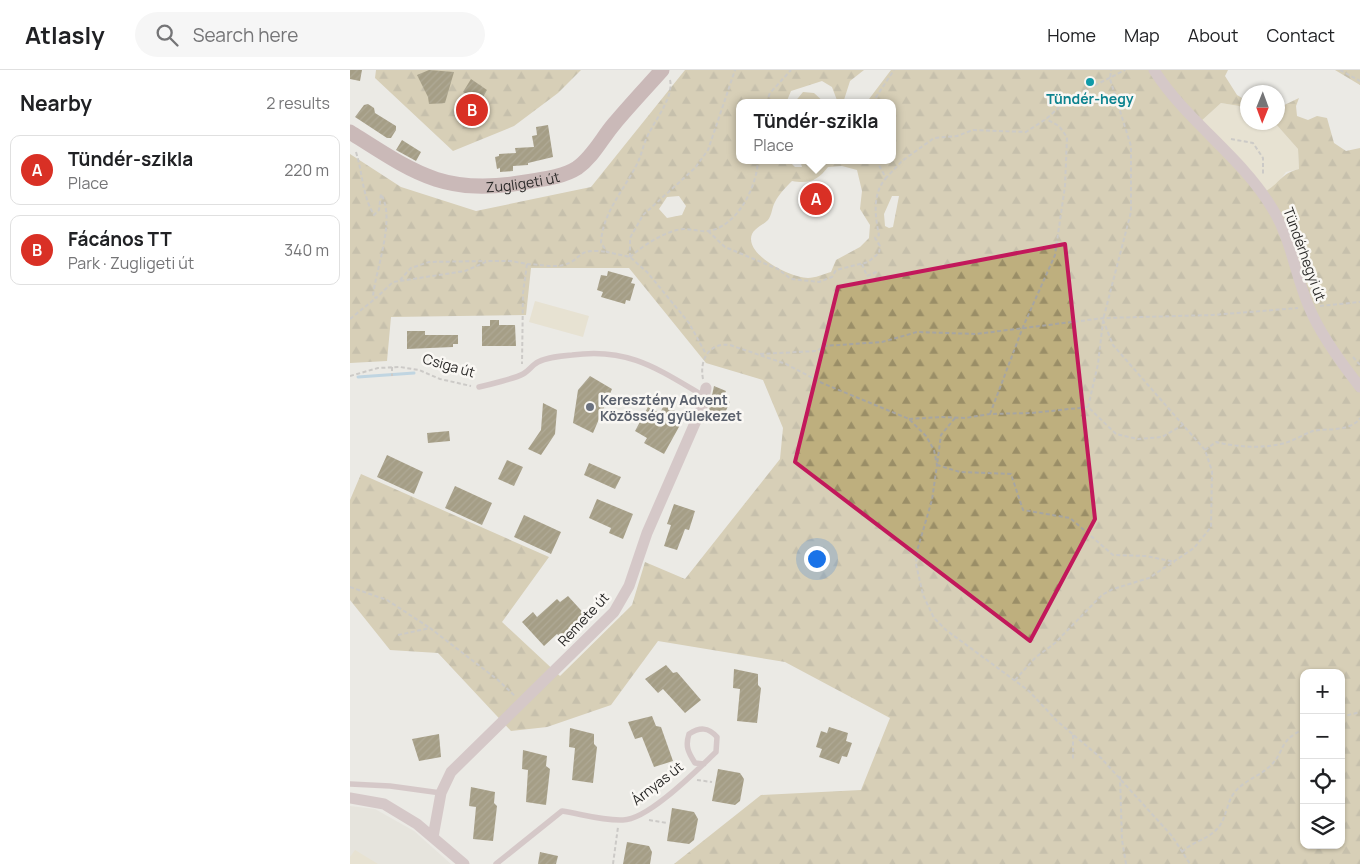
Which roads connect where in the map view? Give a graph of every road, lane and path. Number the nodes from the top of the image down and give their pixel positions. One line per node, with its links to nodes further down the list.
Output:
1 (735, 70): 22 (path)
2 (791, 70): 11 (path)
3 (894, 70): 12 (path)
4 (1111, 70): 9 (path)
5 (1125, 70): 9 (path)
6 (1154, 70): 15 (street, Tündérhegyi út)
7 (1340, 70): 10 (path)
8 (665, 74): 14 (street, Zugligeti út); 21 (path)
9 (1110, 79): 13 (path); 32 (path)
10 (1360, 81)
11 (768, 99)
12 (875, 99)
13 (1046, 119): 18 (path); 33 (path)
14 (352, 133): 28 (path)
15 (1221, 145): 19 (street, Tündérhegyi út); 19 (path)
16 (758, 164): 20 (path)
17 (878, 164): 18 (path)
18 (886, 178): 25 (path)
19 (1255, 184): 30 (street, Tündérhegyi út)
20 (708, 231): 22 (path); 25 (path)
21 (607, 252): 22 (path); 24 (path)
22 (630, 257): 34 (path)
23 (488, 261): 24 (path); 27 (path); 27 (path)
24 (528, 264): 37 (path)
25 (862, 264): 26 (path)
26 (879, 271)
27 (399, 281): 28 (path)
28 (376, 298): 31 (path)
29 (1360, 302): 30 (path)
30 (1309, 307): 32 (path); 41 (street, Tündérhegyi út)
31 (350, 319)
32 (1104, 319): 33 (path); 43 (path); 48 (path)
33 (1023, 328): 35 (path); 44 (path)
34 (706, 354): 35 (path); 42 (path)
35 (759, 354): 47 (path)
36 (392, 367): 38 (path, Csiga út); 39 (path); 40 (path, Csiga út)
37 (522, 375): 40 (lane, Csiga út); 42 (lane, Csiga út)
38 (350, 376)
39 (392, 376)
40 (479, 386)
41 (1360, 387)
42 (705, 392): 56 (street, Remete út)
43 (1088, 407): 44 (path); 48 (path)
44 (990, 414): 45 (path)
45 (955, 418): 47 (path); 50 (path)
46 (1360, 418): 49 (path)
47 (909, 419): 50 (path)
48 (1183, 425): 49 (path)
49 (1205, 450): 51 (path)
50 (937, 465): 51 (path); 55 (path)
51 (1176, 562): 55 (path)
52 (350, 587): 53 (path)
53 (430, 628): 54 (path); 56 (path)
54 (398, 635)
55 (1015, 680): 60 (path)
56 (522, 703): 65 (street, Remete út)
57 (1360, 712): 58 (path)
58 (1345, 716)
59 (1300, 732): 71 (path)
60 (1073, 735): 61 (path); 63 (path)
61 (1073, 760)
62 (704, 764): 62 (lane, Árnyas út); 67 (lane, Árnyas út)
63 (1120, 776): 71 (path); 75 (path)
64 (350, 784): 65 (lane)
65 (441, 793): 70 (street, Remete út)
66 (350, 798): 70 (street)
67 (637, 818): 68 (lane, Árnyas út); 69 (path)
68 (620, 820): 73 (lane, Árnyas út); 74 (path)
69 (667, 823)
70 (433, 837): 72 (street)
71 (1182, 852): 76 (path)
72 (464, 864)
73 (496, 864)
74 (613, 864)
75 (1126, 864)
76 (1190, 864)

